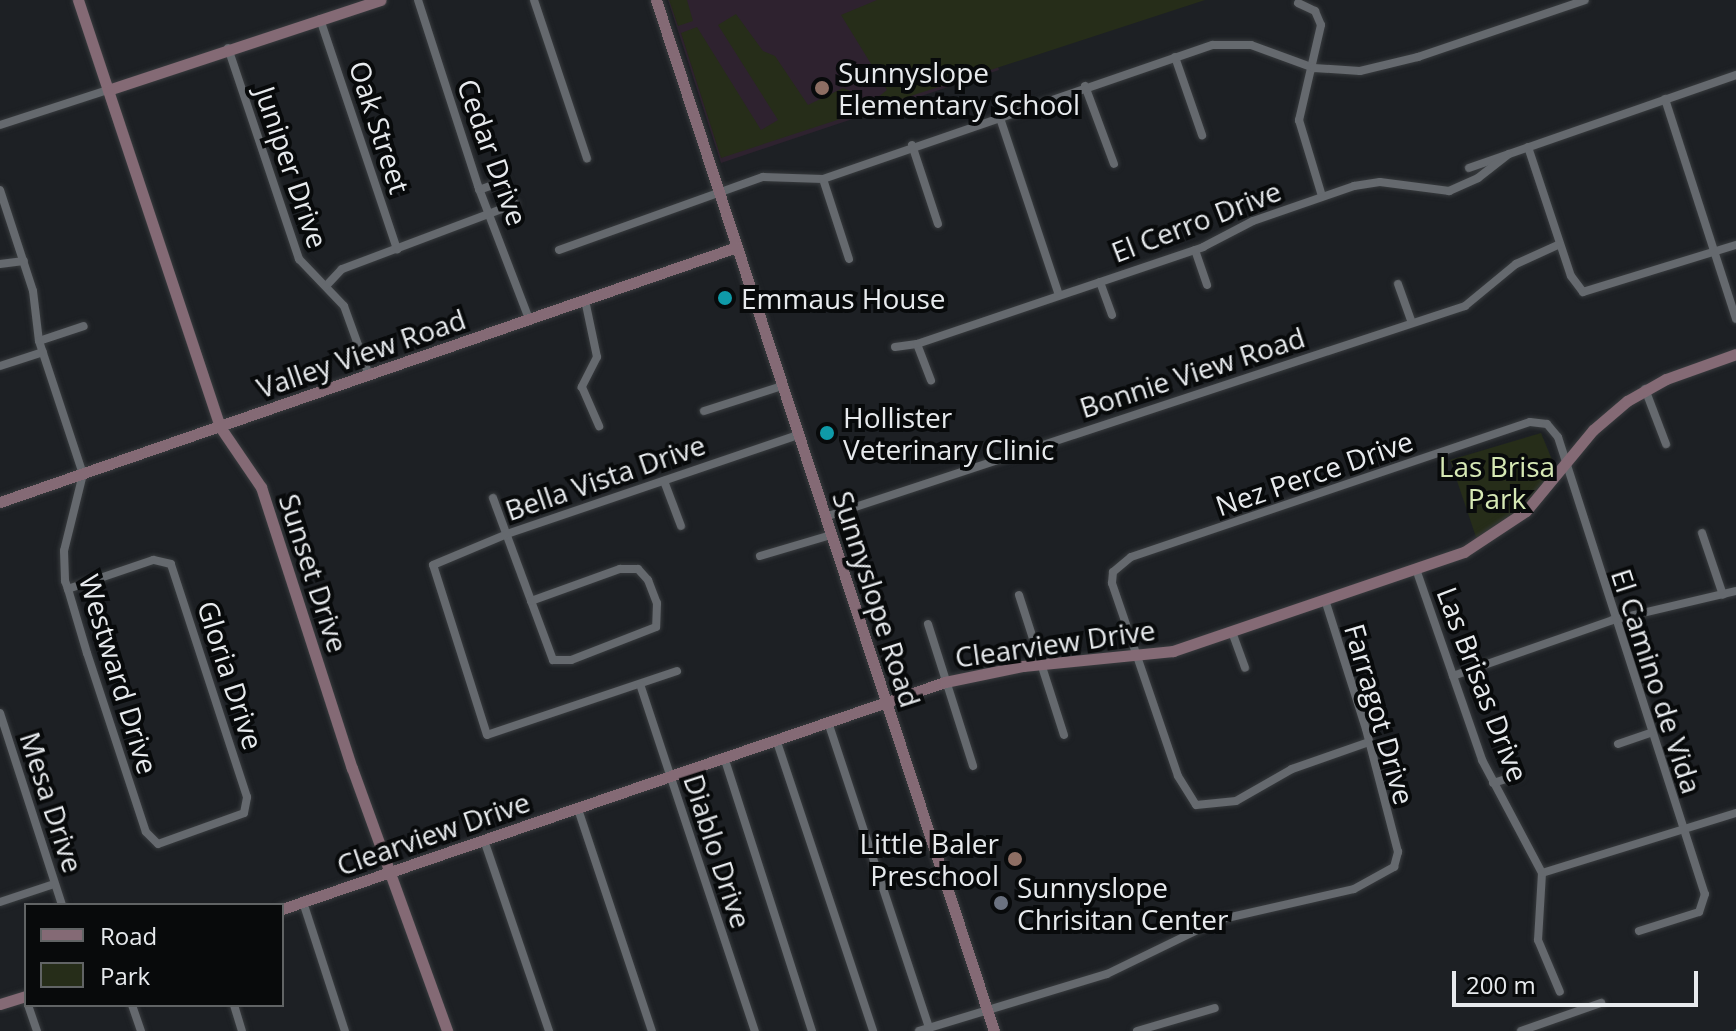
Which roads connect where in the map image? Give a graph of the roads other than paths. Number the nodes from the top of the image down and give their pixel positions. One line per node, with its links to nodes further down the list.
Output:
1 (78, 0): 14 (street, Sunset Drive)
2 (380, 0): 8 (street)
3 (418, 0): 28 (street, Cedar Drive)
4 (534, 0): 22 (street)
5 (656, 0): 29 (street, Sunnyslope Road)
6 (1585, 0): 11 (street)
7 (1298, 3): 11 (street)
8 (320, 19): 9 (street); 37 (street, Oak Street)
9 (228, 48): 14 (street); 47 (street, Juniper Drive)
10 (1175, 57): 11 (street); 13 (street); 18 (street)
11 (1314, 68): 30 (street)
12 (1736, 75): 15 (street, El Cerro Drive)
13 (1085, 86): 16 (street); 23 (street)
14 (108, 90): 17 (street); 68 (street, Sunset Drive)
15 (1665, 99): 20 (street, El Cerro Drive); 40 (street)
16 (999, 115): 19 (street); 48 (street)
17 (0, 125)
18 (1202, 135)
19 (912, 145): 25 (street); 33 (street)
20 (1528, 147): 21 (street, El Cerro Drive); 34 (street)
21 (1509, 154): 24 (street, El Cerro Drive); 30 (street, El Cerro Drive)
22 (587, 158)
23 (1114, 164)
24 (1469, 168)
25 (823, 179): 29 (street); 41 (street)
26 (504, 181): 28 (street)
27 (0, 190): 42 (street)
28 (479, 190): 32 (street, Cedar Drive)
29 (718, 196): 36 (street, Sunnyslope Road); 38 (street)
30 (1322, 196): 39 (street, El Cerro Drive)
31 (515, 204): 32 (street)
32 (492, 216): 37 (street); 51 (street, Cedar Drive)
33 (938, 224)
34 (1560, 244): 40 (street); 53 (street, Bonnie View Road)
35 (1736, 245): 40 (street)
36 (737, 247): 49 (street, Valley View Road); 63 (street, Sunnyslope Road)
37 (397, 249): 47 (street)
38 (559, 250)
39 (1195, 250): 44 (street, El Cerro Drive); 46 (street)
40 (1715, 252): 52 (street)
41 (849, 259)
42 (24, 261): 43 (street); 55 (street)
43 (0, 264)
44 (1100, 282): 48 (street, El Cerro Drive); 50 (street)
45 (1398, 284): 53 (street)
46 (1207, 285)
47 (326, 286): 61 (street, Juniper Drive)
48 (1059, 295): 56 (street, El Cerro Drive)
49 (585, 300): 51 (street, Valley View Road); 67 (street)
50 (1112, 315)
51 (529, 319): 61 (street, Valley View Road)
52 (1736, 319)
53 (1412, 323): 76 (street, Bonnie View Road)
54 (84, 326): 55 (street)
55 (39, 341): 58 (street)
56 (917, 344): 57 (street, El Cerro Drive); 62 (street)
57 (895, 347)
58 (43, 352): 60 (street); 72 (street)
59 (1736, 354): 64 (street, Clearview Drive)
60 (0, 366)
61 (369, 375): 68 (street, Valley View Road)
62 (931, 380)
63 (782, 386): 65 (street); 69 (street, Sunnyslope Road)
64 (1645, 389): 70 (street); 71 (street, Clearview Drive)
65 (704, 411)
66 (1527, 423): 71 (street, El Camino de Vida); 92 (street, Nez Perce Drive)
67 (599, 426)
68 (220, 427): 72 (street, Valley View Road); 117 (street, Sunset Drive)
69 (797, 435): 73 (street, Bella Vista Drive); 76 (street, Sunnyslope Road)
70 (1666, 444)
71 (1564, 467): 82 (street, Clearview Drive); 89 (street, El Camino de Vida)
72 (83, 474): 75 (street, Valley View Road); 83 (street, Westward Drive)
73 (664, 481): 77 (street); 79 (street, Bella Vista Drive)
74 (493, 498): 79 (street)
75 (0, 502)
76 (825, 517): 80 (street, Sunnyslope Road)
77 (681, 526)
78 (1702, 533): 86 (street)
79 (507, 534): 88 (street); 98 (street, Bella Vista Drive)
80 (831, 535): 81 (street); 99 (street, Sunnyslope Road)
81 (760, 556)
82 (1416, 569): 87 (street, Clearview Drive); 96 (street, Las Brisas Drive)
83 (68, 589): 116 (street, Westward Drive); 116 (street, Gloria Drive)
84 (1736, 591): 86 (street)
85 (1019, 595): 93 (street)
86 (1723, 595): 89 (street)
87 (1325, 600): 91 (street, Clearview Drive); 105 (street, Farragot Drive)
88 (531, 601): 88 (street)
89 (1613, 620): 96 (street); 102 (street, El Camino de Vida)
90 (928, 624): 97 (street)
91 (1232, 632): 92 (street, Clearview Drive); 94 (street)
92 (1137, 656): 93 (street, Clearview Drive); 105 (street)
93 (1040, 664): 97 (street, Clearview Drive); 103 (street)
94 (1245, 668)
95 (677, 671): 98 (street)
96 (1453, 676): 111 (street, Las Brisas Drive)
97 (945, 682): 99 (street, Clearview Drive); 108 (street)
98 (640, 684): 110 (street, Diablo Drive)
99 (886, 701): 101 (street, Clearview Drive); 132 (street, Sunnyslope Road)
100 (0, 713): 119 (street, Mesa Drive)
101 (828, 722): 104 (street, Clearview Drive); 134 (street)
102 (1650, 733): 106 (street); 114 (street, El Camino de Vida)
103 (1064, 735)
104 (776, 739): 107 (street, Clearview Drive); 144 (street)
105 (1369, 742): 132 (street, Farragot Drive)
106 (1618, 744)
107 (724, 757): 110 (street, Clearview Drive); 143 (street)
108 (973, 766)
109 (1519, 775): 111 (street)
110 (671, 776): 112 (street, Clearview Drive); 142 (street, Diablo Drive)
111 (1493, 783): 118 (street, Las Brisas Drive)
112 (578, 809): 115 (street, Clearview Drive); 141 (street)
113 (1736, 813): 114 (street)
114 (1684, 831): 118 (street); 124 (street, El Camino de Vida)
115 (484, 840): 117 (street, Clearview Drive); 140 (street)
116 (155, 844)
117 (391, 873): 121 (street, Clearview Drive); 139 (street, Sunset Drive)
118 (1542, 873): 125 (street)
119 (54, 884): 120 (street); 122 (street, Mesa Drive)
120 (0, 902)
121 (303, 902): 123 (street, Clearview Drive); 138 (street)
122 (61, 903)
123 (284, 908)
124 (1639, 931)
125 (1560, 992)
126 (24, 999): 128 (street)
127 (1601, 1003): 148 (street)
128 (0, 1004)
129 (29, 1007): 135 (street)
130 (133, 1007): 136 (street)
131 (235, 1007): 137 (street)
132 (986, 1008): 134 (street); 146 (street, Sunnyslope Road)
133 (1215, 1008): 147 (street)
134 (929, 1028): 145 (street)
135 (37, 1031)
136 (141, 1031)
137 (242, 1031)
138 (345, 1031)
139 (447, 1031)
140 (549, 1031)
141 (652, 1031)
142 (755, 1031)
143 (812, 1031)
144 (873, 1031)
145 (919, 1031)
146 (994, 1031)
147 (1137, 1031)
148 (1521, 1031)

